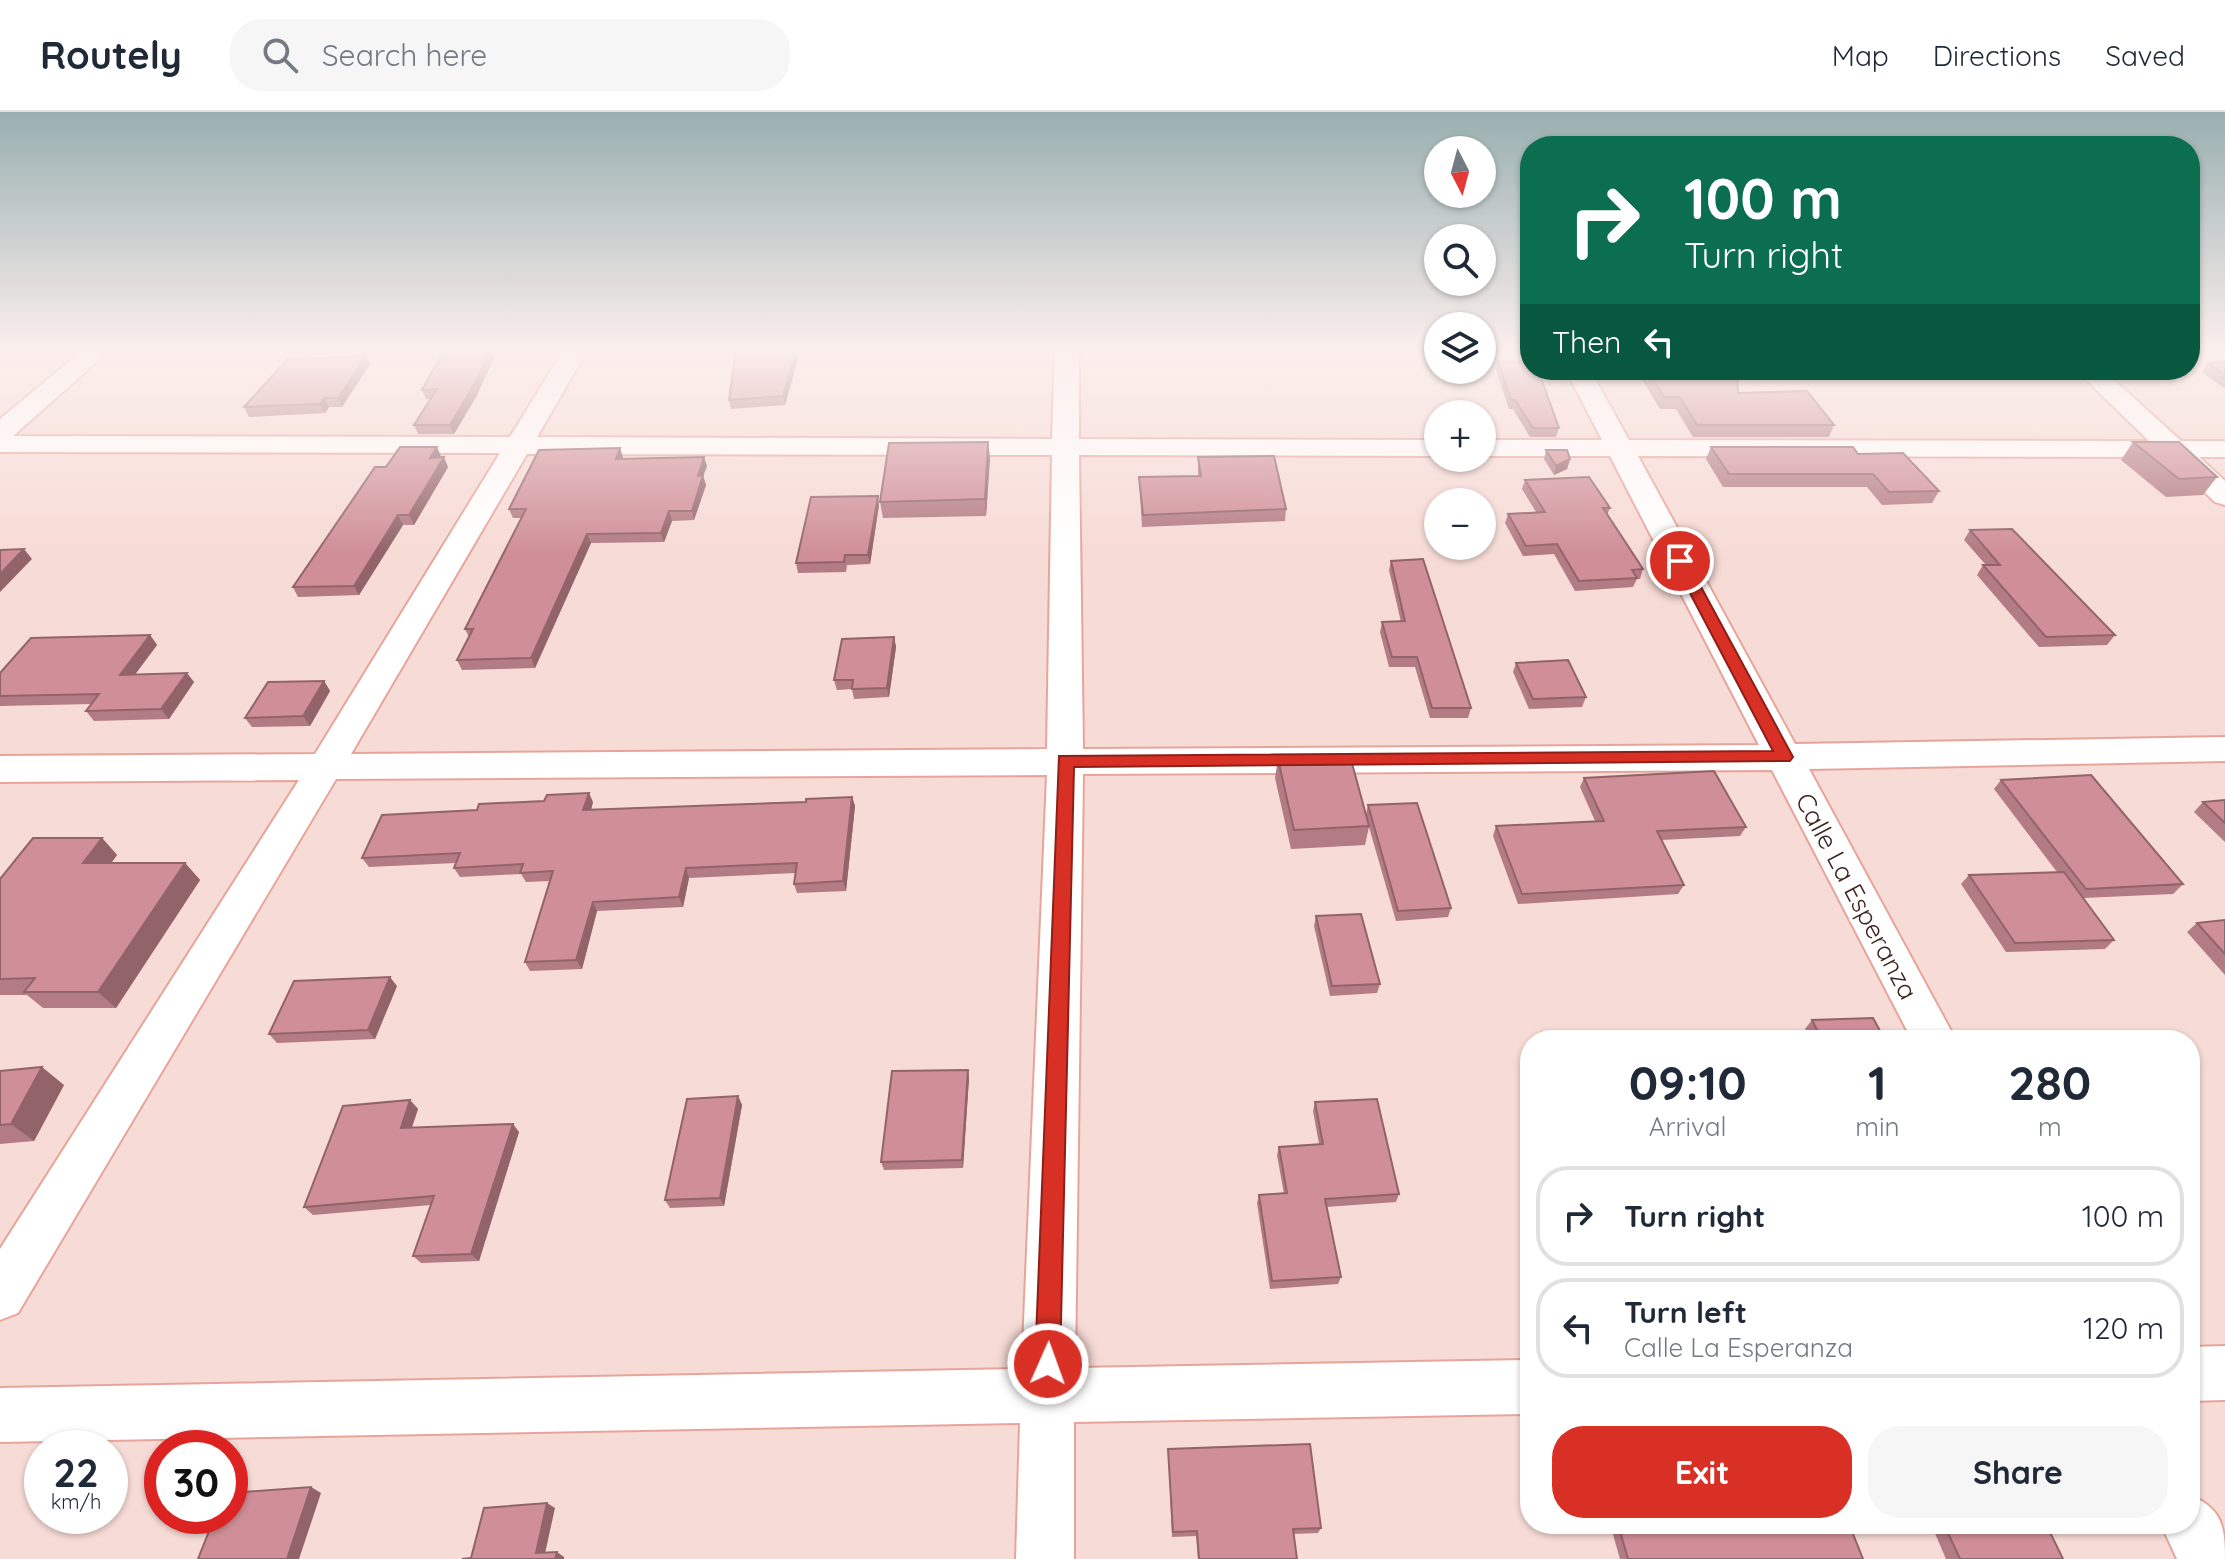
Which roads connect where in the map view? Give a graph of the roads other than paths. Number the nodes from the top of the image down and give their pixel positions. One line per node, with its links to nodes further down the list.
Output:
1 (17, 419): 6 (street)
2 (534, 419): 8 (street)
3 (1065, 419): 9 (street)
4 (1604, 419): 13 (street, Calle La Esperanza)
5 (2141, 419): 12 (street)
6 (0, 433)
7 (0, 444): 8 (street)
8 (518, 445): 9 (street); 19 (street)
9 (1064, 447): 10 (street); 18 (street)
10 (1424, 448)
11 (1496, 448): 13 (street)
12 (2173, 448): 13 (street); 14 (street); 15 (street)
13 (1620, 449): 17 (street, Calle La Esperanza)
14 (2225, 449)
15 (2225, 496)
16 (2225, 749): 17 (street)
17 (1784, 757): 18 (street); 21 (street, Calle La Esperanza)
18 (1065, 761): 19 (street); 26 (street)
19 (326, 766): 20 (street); 22 (street)
20 (0, 769)
21 (1929, 1030)
22 (0, 1295)
23 (2225, 1373): 24 (street)
24 (2200, 1374)
25 (1520, 1387): 26 (street)
26 (1047, 1396): 27 (street); 29 (street)
27 (0, 1415)
28 (2195, 1534): 30 (street)
29 (1045, 1559)
30 (2208, 1559)

